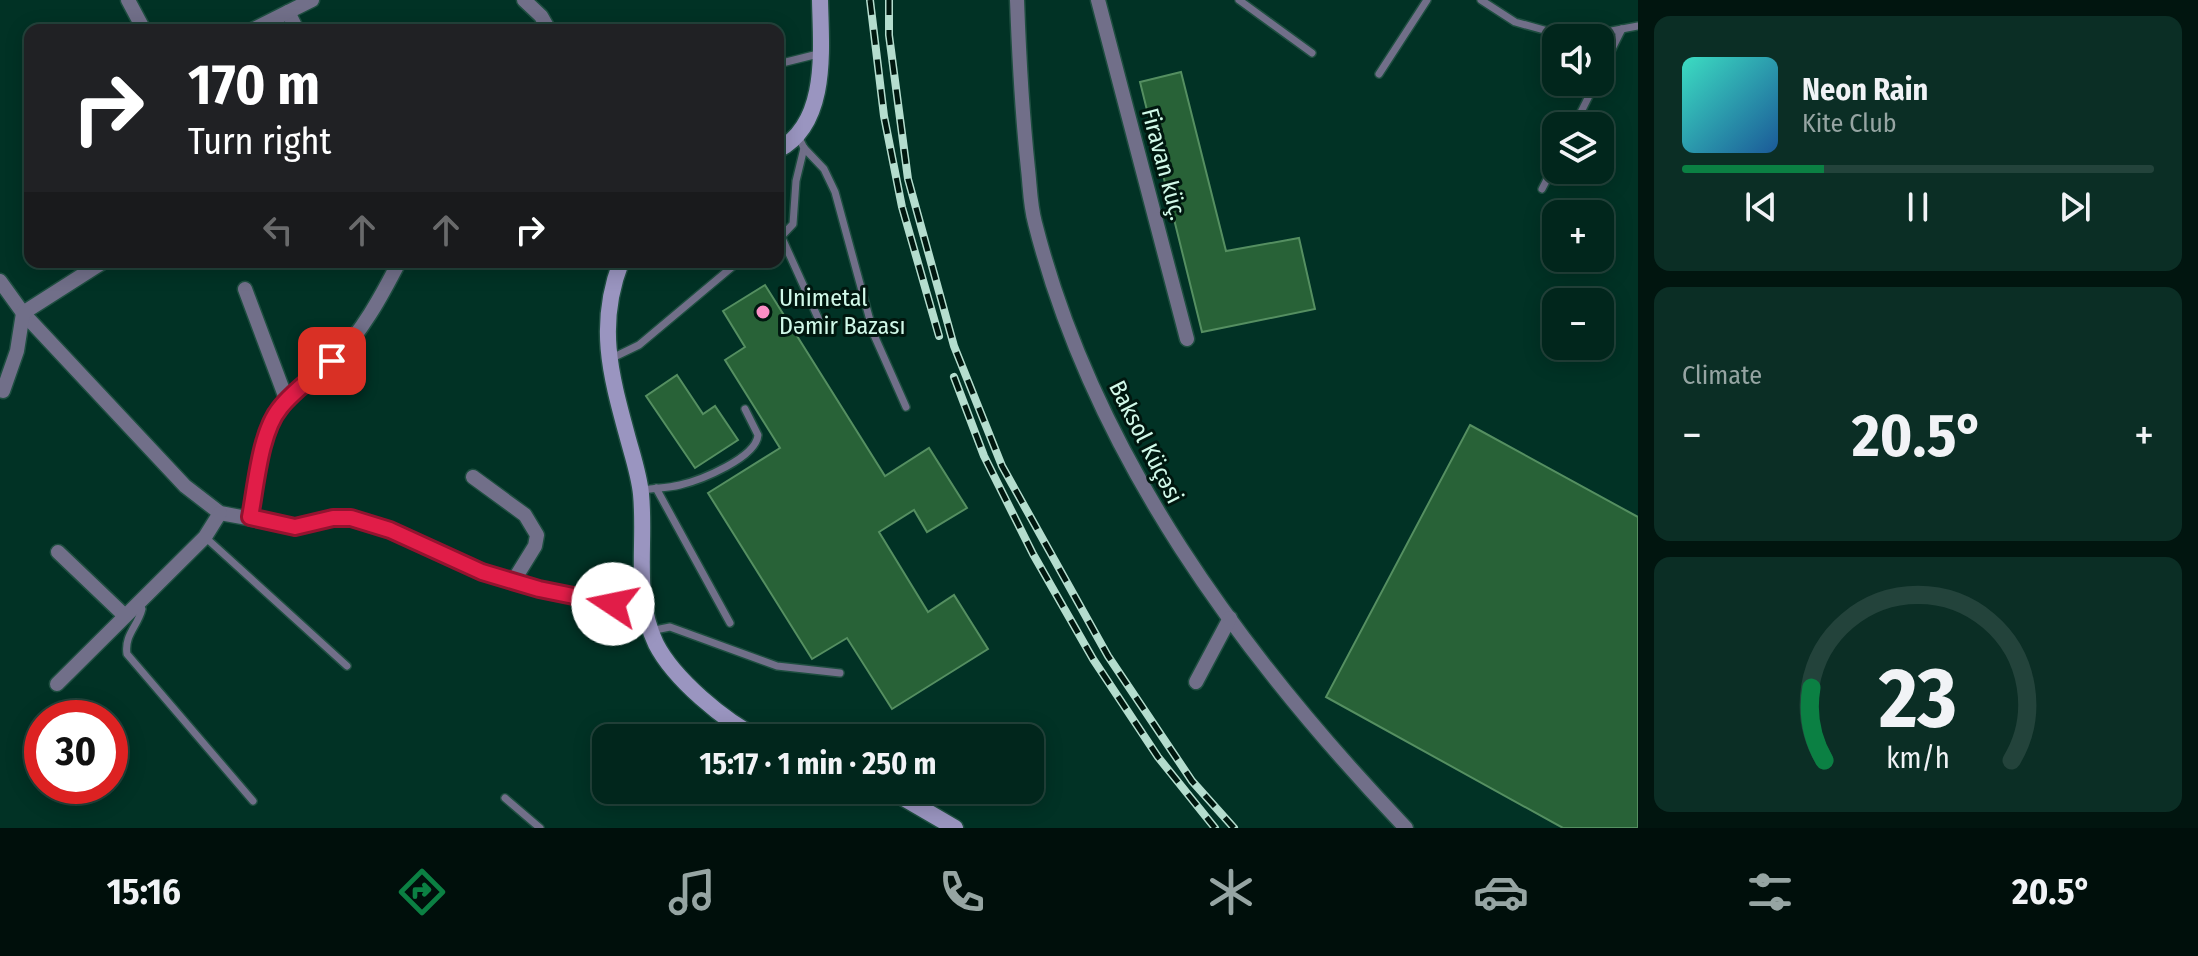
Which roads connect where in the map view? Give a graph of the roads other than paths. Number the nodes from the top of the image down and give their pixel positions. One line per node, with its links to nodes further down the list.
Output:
1 (128, 0): 11 (street)
2 (312, 0): 10 (street)
3 (524, 0): 14 (street)
4 (820, 0): 21 (main road)
5 (1017, 0): 54 (street, Baksol Küçəsi)
6 (1098, 0): 38 (street, Firavan küç.)
7 (1239, 0): 20 (lane)
8 (1427, 0): 23 (lane)
9 (1481, 0): 16 (lane)
10 (288, 12): 12 (street); 13 (street)
11 (141, 24)
12 (264, 24)
13 (294, 24)
14 (546, 24)
15 (1638, 26): 17 (lane)
16 (1542, 29)
17 (1622, 29): 18 (lane); 19 (lane)
18 (1614, 30)
19 (1614, 45)
20 (1312, 53)
21 (821, 54): 22 (lane); 24 (main road)
22 (784, 63)
23 (1379, 74)
24 (801, 142): 25 (main road); 28 (lane); 42 (lane)
25 (784, 148)
26 (1545, 184): 27 (lane)
27 (1542, 189)
28 (784, 234)
29 (784, 247): 37 (lane)
30 (94, 268): 36 (street)
31 (396, 268): 41 (street)
32 (619, 268): 39 (main road)
33 (731, 268): 39 (lane)
34 (0, 281): 36 (street)
35 (245, 289): 41 (street)
36 (23, 313): 40 (street); 46 (street)
37 (819, 320)
38 (1187, 339)
39 (608, 360): 45 (main road)
40 (3, 391)
41 (287, 401): 47 (street)
42 (906, 407)
43 (745, 409): 45 (lane)
44 (473, 477): 50 (street)
45 (648, 489): 51 (main road); 55 (lane)
46 (220, 513): 47 (street); 48 (street)
47 (250, 517): 50 (street)
48 (205, 537): 52 (street); 57 (lane)
49 (58, 552): 53 (street)
50 (514, 580): 51 (street)
51 (642, 600): 56 (main road)
52 (138, 603): 53 (street); 63 (lane)
53 (125, 616): 60 (street)
54 (1230, 618): 59 (street); 67 (street, Baksol Küçəsi)
55 (730, 623)
56 (650, 631): 58 (lane); 61 (main road)
57 (347, 666)
58 (840, 673)
59 (1196, 682)
60 (57, 684)
61 (737, 724)
62 (505, 798): 65 (lane)
63 (253, 801)
64 (914, 804): 66 (main road)
65 (540, 828)
66 (955, 828)
67 (1406, 828)

